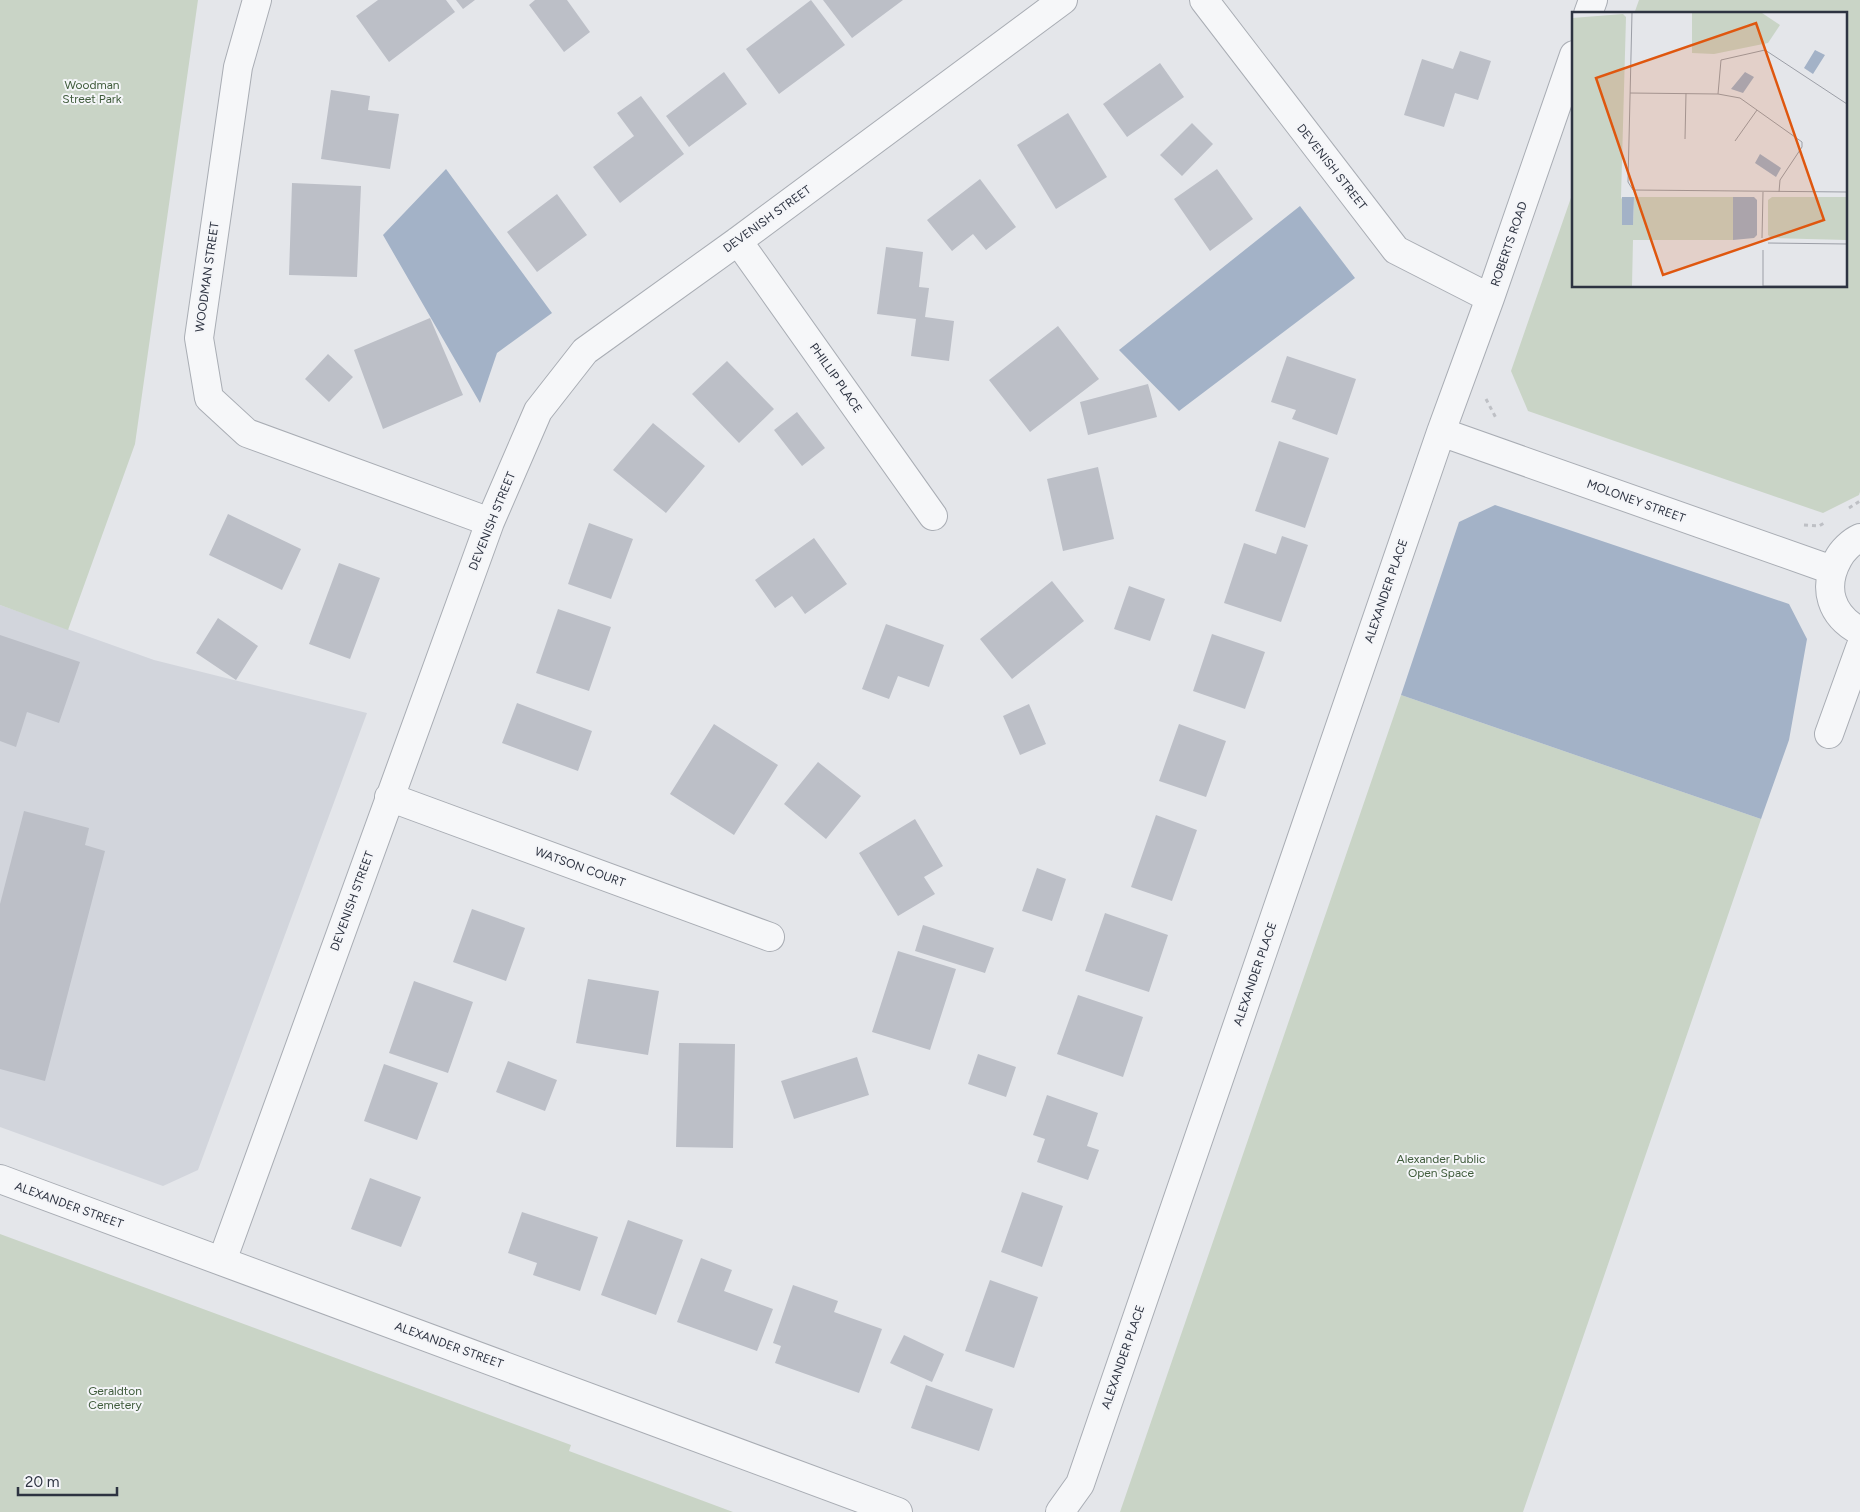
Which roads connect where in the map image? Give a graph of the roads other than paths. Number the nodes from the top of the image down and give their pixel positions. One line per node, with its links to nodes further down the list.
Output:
1 (257, 0): 11 (street, WOODMAN STREET)
2 (1063, 0): 7 (street, DEVENISH STREET)
3 (1204, 0): 8 (street, DEVENISH STREET)
4 (1593, 0): 5 (street)
5 (1589, 12)
6 (1572, 61): 8 (street, ROBERTS ROAD)
7 (738, 241): 10 (street, PHILLIP PLACE); 11 (street, DEVENISH STREET)
8 (1490, 298): 9 (street, ROBERTS ROAD)
9 (1441, 432): 13 (street, MOLONEY STREET); 22 (street, ALEXANDER PLACE)
10 (933, 516)
11 (490, 522): 17 (street, DEVENISH STREET)
12 (1860, 538): 13 (street)
13 (1832, 570): 14 (street)
14 (1860, 631)
15 (1860, 648): 16 (street)
16 (1830, 734)
17 (390, 797): 18 (street, WATSON COURT); 20 (street, DEVENISH STREET)
18 (770, 937)
19 (0, 1179): 20 (street, ALEXANDER STREET)
20 (222, 1261): 21 (street, ALEXANDER STREET)
21 (898, 1512)
22 (1060, 1512)

